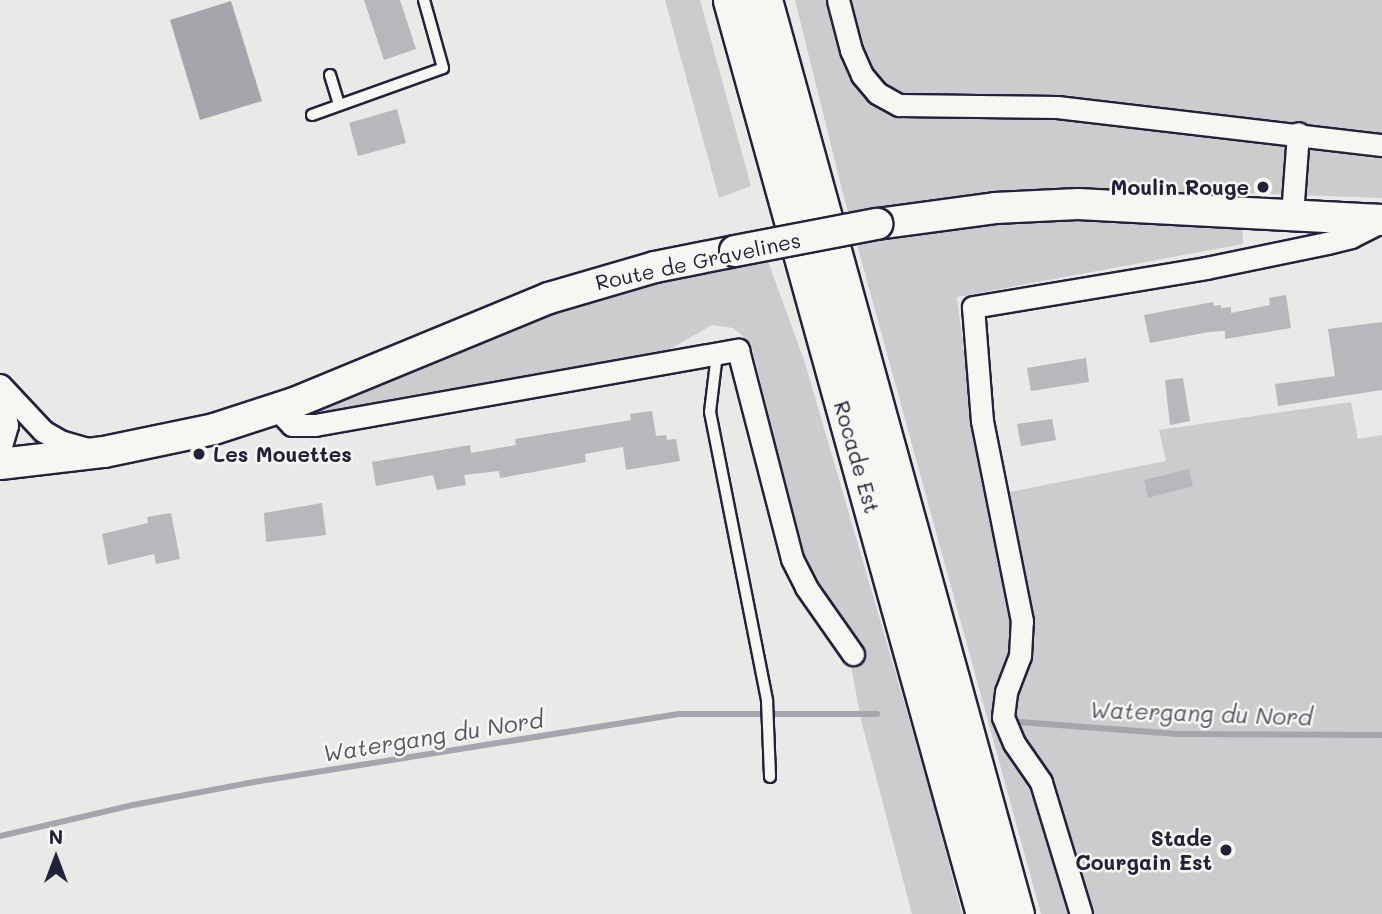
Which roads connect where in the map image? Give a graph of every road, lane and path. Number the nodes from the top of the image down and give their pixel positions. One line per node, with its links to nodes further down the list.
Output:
1 (424, 0): 6 (lane)
2 (731, 0): 20 (highway, Rocade Est)
3 (764, 0): 21 (highway, Rocade Est)
4 (838, 0): 8 (street)
5 (330, 75): 6 (lane)
6 (339, 105): 7 (lane)
7 (312, 115)
8 (1298, 133): 9 (street); 10 (street)
9 (1382, 145)
10 (1292, 215): 11 (main road, Route de Gravelines); 15 (main road, Route de Gravelines, bridge)
11 (1382, 221): 22 (street)
12 (717, 354): 15 (street); 18 (street); 19 (lane)
13 (0, 384): 17 (street)
14 (0, 392): 16 (street)
15 (277, 410): 17 (main road, Route de Gravelines)
16 (1, 450): 17 (main road, Route de Gravelines)
17 (104, 452)
18 (853, 654)
19 (771, 777)
20 (984, 914)
21 (1016, 914)
22 (1081, 914)

